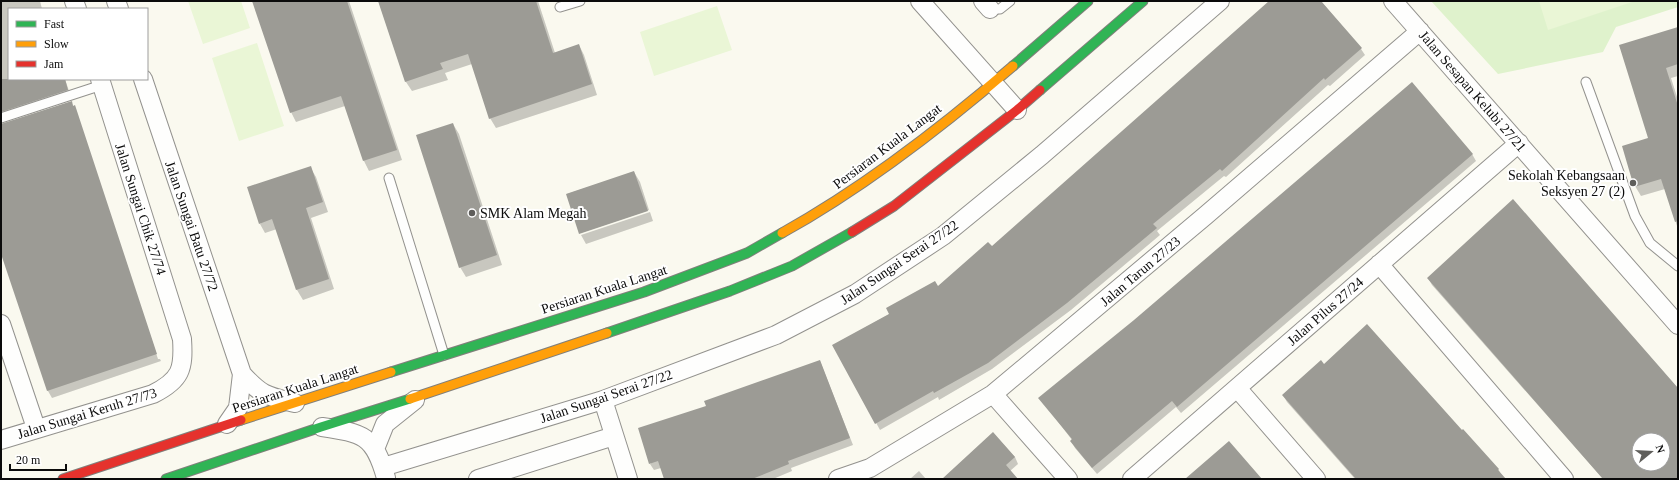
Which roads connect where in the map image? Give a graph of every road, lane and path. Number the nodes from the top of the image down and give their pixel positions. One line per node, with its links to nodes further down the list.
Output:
1 (580, 1): 9 (lane)
2 (920, 1): 14 (street)
3 (1010, 1): 8 (lane)
4 (1088, 1): 14 (main road, Persiaran Kuala Langat)
5 (1142, 1): 15 (main road)
6 (1220, 1): 29 (street, Jalan Sungai Serai 27/22)
7 (1393, 1): 10 (street, Jalan Sesapan Kelubi 27/21)
8 (986, 5)
9 (560, 7)
10 (1420, 31): 17 (street, Jalan Sesapan Kelubi 27/21); 27 (street, Jalan Tarun 27/23)
11 (143, 80): 25 (street, Jalan Sungai Batu 27/72)
12 (101, 82): 16 (lane); 23 (street, Jalan Sungai Chik 27/74)
13 (1586, 82): 20 (lane)
14 (994, 83): 15 (street); 24 (main road, Persiaran Kuala Langat)
15 (1017, 110): 28 (main road)
16 (1, 118)
17 (1519, 142): 19 (street, Jalan Pilus 27/24); 22 (street, Jalan Sesapan Kelubi 27/21)
18 (389, 178): 24 (lane)
19 (1379, 264): 26 (street, Jalan Pilus 27/24); 47 (street)
20 (1678, 266)
21 (1, 324): 33 (street)
22 (1678, 325)
23 (182, 339): 33 (street, Jalan Sungai Keruh 27/73)
24 (444, 355): 30 (main road, Persiaran Kuala Langat)
25 (242, 374): 30 (street); 31 (street)
26 (1237, 388): 45 (street, Jalan Pilus 27/24); 46 (street)
27 (993, 394): 38 (street, Jalan Tarun 27/23); 44 (street)
28 (420, 396): 32 (main road); 36 (street)
29 (603, 400): 34 (street); 37 (street, Jalan Sungai Serai 27/22)
30 (295, 403): 31 (main road, Persiaran Kuala Langat)
31 (227, 424): 39 (main road, Persiaran Kuala Langat)
32 (321, 427): 36 (street); 40 (main road)
33 (36, 428): 35 (street, Jalan Sungai Keruh 27/73)
34 (614, 436): 41 (street); 42 (street)
35 (1, 440)
36 (375, 449): 37 (street)
37 (384, 473)
38 (872, 473): 43 (street, Jalan Tarun 27/23)
39 (63, 479)
40 (166, 479)
41 (478, 479)
42 (628, 479)
43 (838, 479)
44 (1068, 479)
45 (1132, 479)
46 (1316, 479)
47 (1564, 479)

